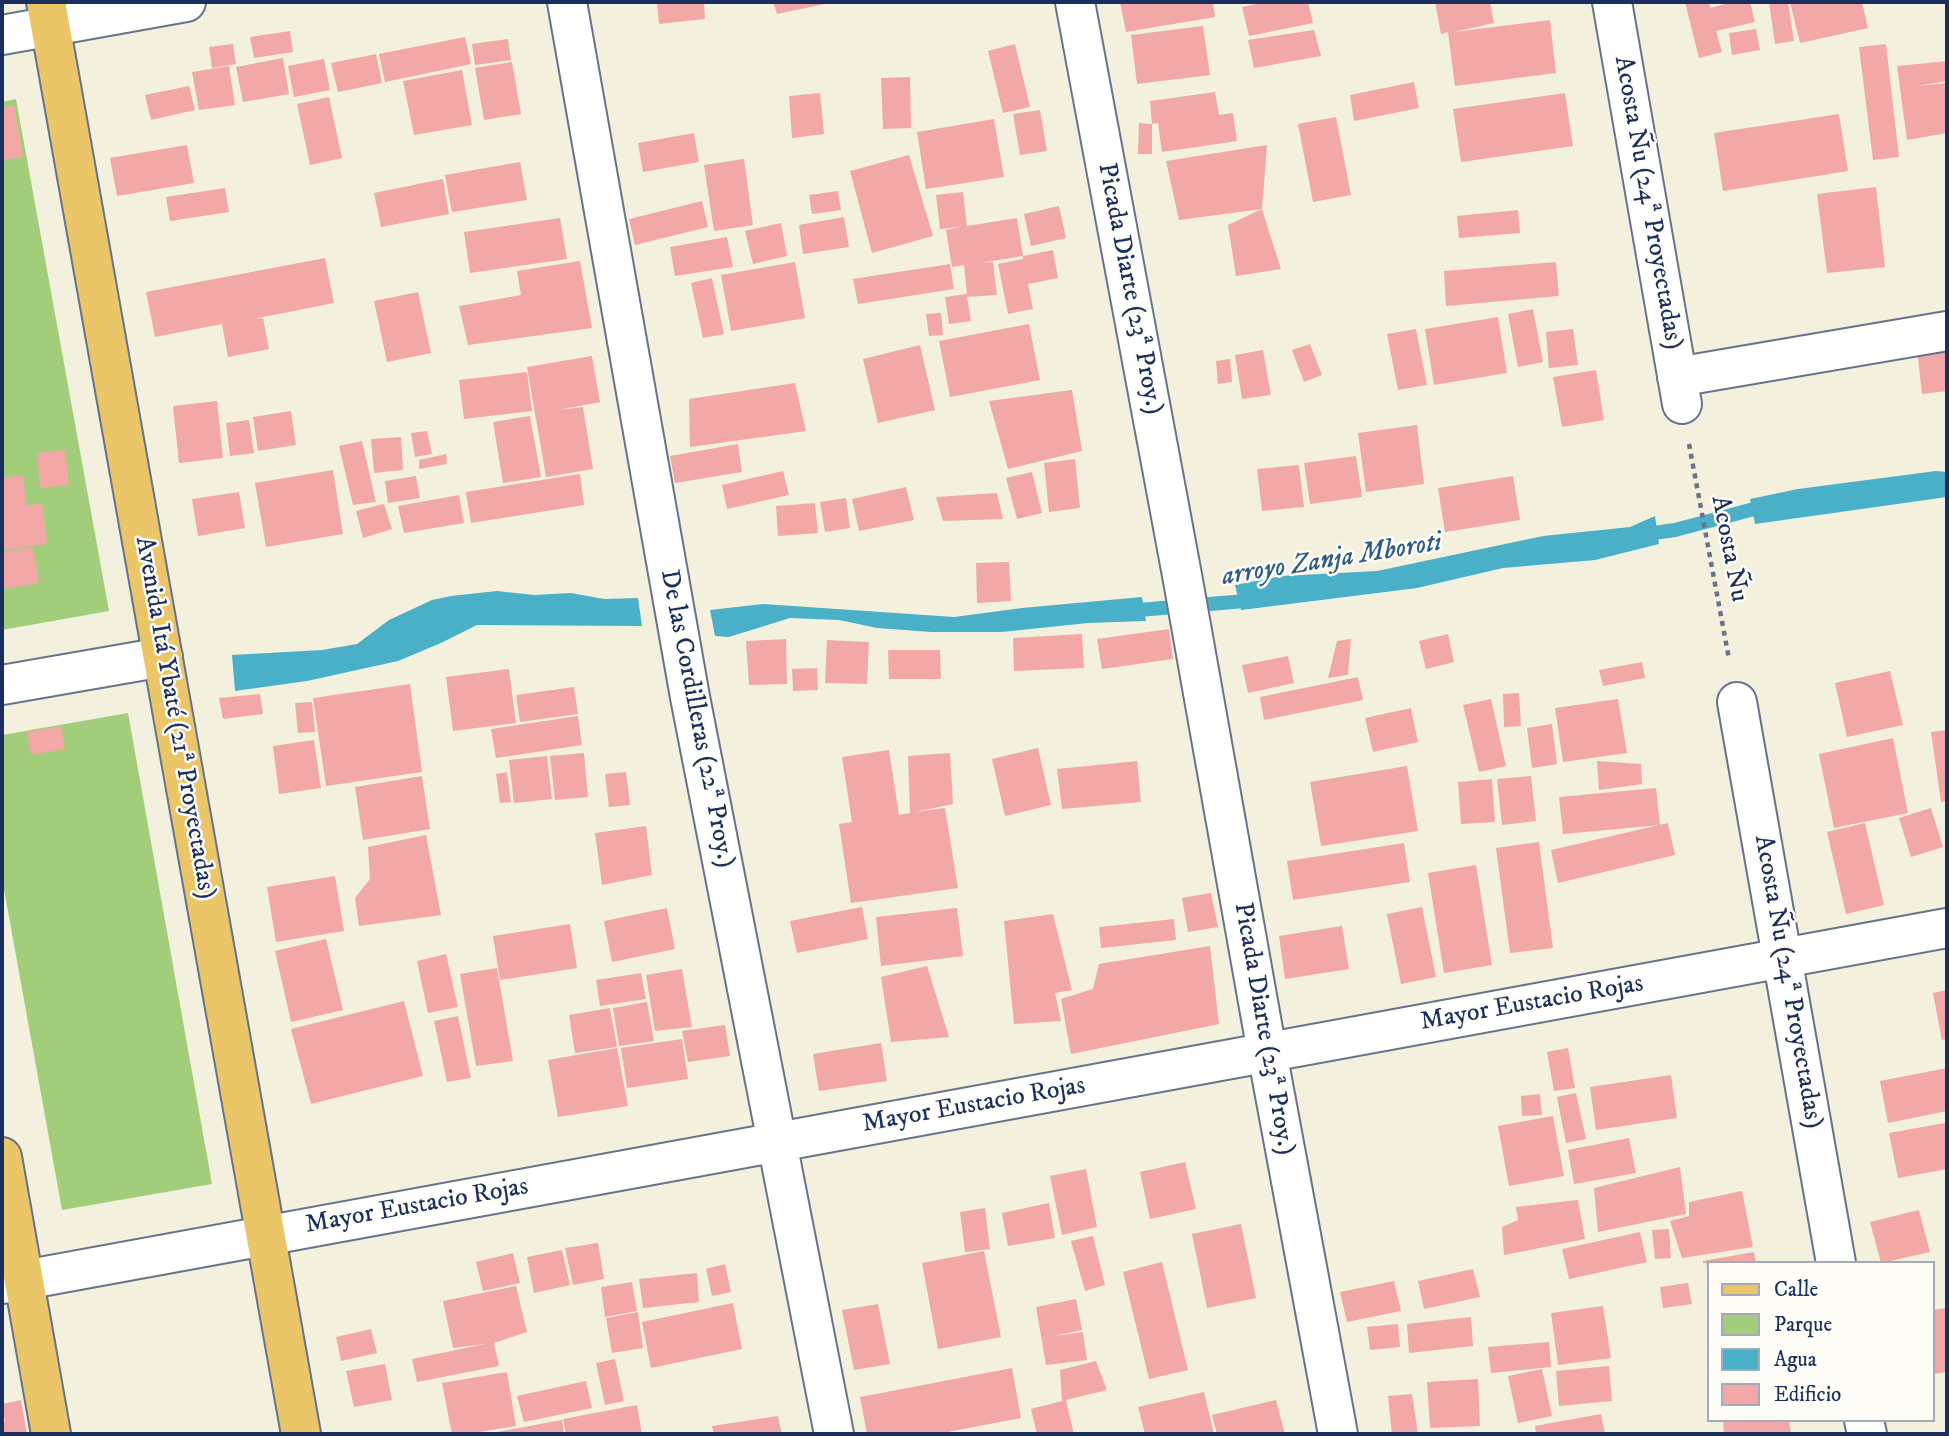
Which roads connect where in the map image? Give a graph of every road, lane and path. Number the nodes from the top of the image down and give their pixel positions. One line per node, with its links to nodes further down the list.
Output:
1 (186, 2): 5 (street)
2 (567, 2): 15 (street, De las Cordilleras (22ª Proy.))
3 (1075, 2): 14 (street, Picada Diarte (23ª Proy.))
4 (1612, 2): 8 (street, Acosta Ñu (24ª Proyectadas))
5 (49, 14): 6 (street); 9 (main road, Avenida Itá Ybaté (21ª Proyectadas))
6 (2, 35)
7 (1947, 331): 8 (street)
8 (1679, 390): 11 (path, Acosta Ñu)
9 (163, 657): 10 (street); 17 (main road, Avenida Itá Ybaté (21ª Proyectadas))
10 (2, 685)
11 (1737, 702): 13 (street, Acosta Ñu (24ª Proyectadas))
12 (1947, 928): 13 (street, Mayor Eustacio Rojas)
13 (1783, 958): 14 (street, Mayor Eustacio Rojas); 18 (street, Acosta Ñu (24ª Proyectadas))
14 (1267, 1052): 15 (street, Mayor Eustacio Rojas); 23 (street, Picada Diarte (23ª Proy.))
15 (777, 1142): 17 (street, Mayor Eustacio Rojas); 22 (street, De las Cordilleras (22ª Proy.))
16 (2, 1157): 19 (main road)
17 (266, 1235): 19 (street, Mayor Eustacio Rojas); 21 (main road, Avenida Itá Ybaté (21ª Proyectadas))
18 (1836, 1261)
19 (13, 1281): 20 (main road)
20 (51, 1434)
21 (301, 1434)
22 (834, 1434)
23 (1338, 1434)

